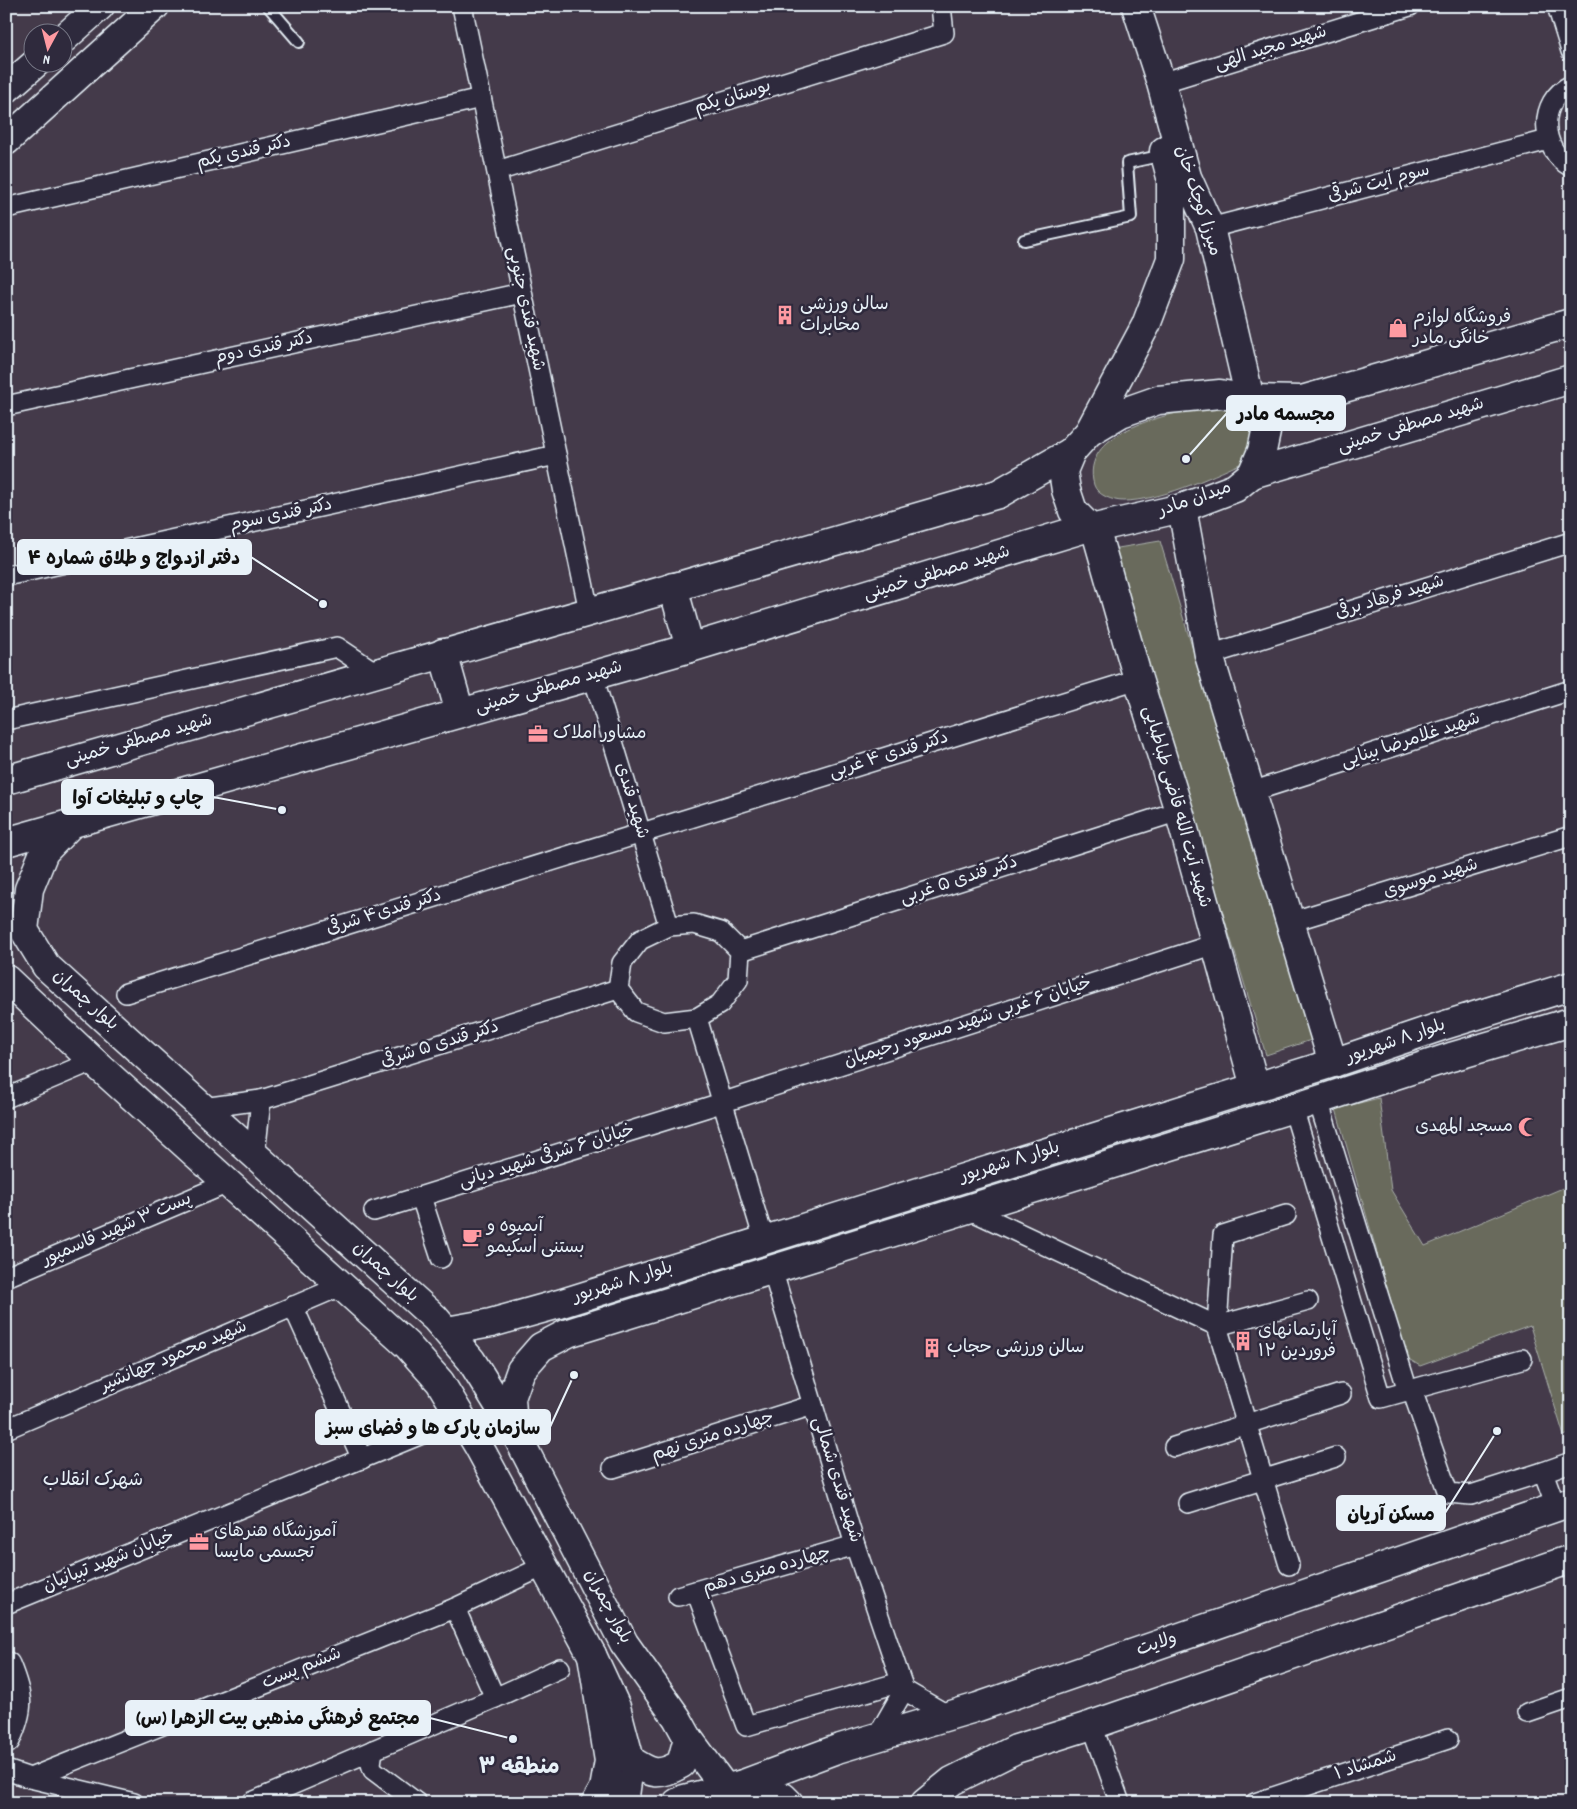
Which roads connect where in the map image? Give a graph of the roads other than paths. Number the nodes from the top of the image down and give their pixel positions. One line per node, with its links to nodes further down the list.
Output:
1 (100, 6): 10 (main road)
2 (155, 6): 19 (main road)
3 (268, 6): 11 (lane)
4 (462, 6): 17 (street, شهید قندی جنوبی)
5 (941, 6): 22 (street, بوستان یکم)
6 (1118, 6): 20 (main road, میرزا کوچک خان)
7 (1136, 6): 14 (main road, میرزا کوچک خان)
8 (1410, 6): 14 (street, شهید مجید الهی)
9 (1557, 6): 12 (street)
10 (72, 31)
11 (298, 42)
12 (1571, 51)
13 (26, 72): 16 (main road)
14 (1161, 83): 24 (main road, میرزا کوچک خان)
15 (1571, 85): 18 (street)
16 (6, 89)
17 (481, 98): 22 (street, شهید قندی جنوبی); 23 (street, دکتر قندی یکم)
18 (1548, 140): 21 (street); 24 (street, سوم آیت شرقی)
19 (6, 141)
20 (1168, 166): 25 (lane); 31 (main road, میرزا کوچک خان)
21 (1571, 167)
22 (497, 171): 26 (street, شهید قندی جنوبی)
23 (6, 208)
24 (1210, 228): 29 (main road, میرزا کوچک خان)
25 (1024, 240)
26 (522, 293): 30 (street, دکتر قندی دوم); 32 (street, شهید قندی جنوبی)
27 (1571, 323): 29 (main road)
28 (1571, 379): 33 (main road, شهید مصطفی خمینی)
29 (1250, 399): 31 (main road); 33 (main road, میدان مادر)
30 (6, 406)
31 (1080, 442): 35 (main road); 38 (main road, شهید مصطفی خمینی)
32 (556, 455): 37 (street, دکتر قندی سوم); 39 (street, شهید قندی جنوبی)
33 (1252, 474): 34 (main road, میدان مادر)
34 (1182, 508): 35 (main road, میدان مادر); 42 (main road)
35 (1092, 527): 40 (main road, شهید مصطفی خمینی); 45 (main road, شهید آیت الله قاضی طباطبایی)
36 (1571, 542): 42 (street, شهید فرهاد برقی)
37 (6, 576)
38 (673, 587): 39 (main road, شهید مصطفی خمینی); 40 (main road)
39 (589, 611): 41 (main road, شهید مصطفی خمینی)
40 (690, 648): 44 (main road, شهید مصطفی خمینی)
41 (443, 653): 43 (main road, شهید مصطفی خمینی); 47 (main road)
42 (1209, 655): 50 (main road)
43 (376, 673): 48 (street); 49 (main road, شهید مصطفی خمینی)
44 (593, 676): 47 (main road, شهید مصطفی خمینی); 53 (street, شهید قندی)
45 (1138, 679): 51 (main road, شهید آیت الله قاضی طباطبایی); 53 (street, دکتر قندی ۴ غربی)
46 (1571, 690): 50 (street, شهید غلامرضا بینایی)
47 (460, 714): 52 (main road, شهید مصطفی خمینی)
48 (6, 720)
49 (6, 780)
50 (1251, 792): 56 (main road)
51 (1179, 811): 59 (main road, شهید آیت الله قاضی طباطبایی); 60 (street, دکتر قندی ۵ غربی)
52 (72, 823): 55 (main road, شهید مصطفی خمینی); 58 (main road, بلوار چمران)
53 (641, 833): 57 (street, شهید قندی); 64 (street, دکتر قندی۴ شرقی)
54 (1571, 836): 56 (street, شهید موسوی)
55 (6, 842)
56 (1290, 922): 68 (main road)
57 (669, 926): 60 (street); 63 (street)
58 (15, 927): 76 (main road, بلوار چمران)
59 (1215, 944): 71 (main road, شهید آیت الله قاضی طباطبایی); 74 (street, خیابان ۶ غربی شهید مسعود رحیمیان)
60 (740, 951): 65 (street)
61 (6, 979): 70 (main road, بلوار چمران)
62 (1571, 986): 67 (main road, بلوار ۸ شهریور)
63 (618, 989): 65 (street); 73 (street, دکتر قندی ۵ شرقی)
64 (126, 993)
65 (697, 1018): 74 (street)
66 (1571, 1022): 69 (main road, بلوار ۸ شهریور)
67 (1442, 1026): 68 (main road, بلوار ۸ شهریور); 69 (main road)
68 (1331, 1054): 71 (main road, بلوار ۸ شهریور)
69 (1451, 1057): 75 (main road, بلوار ۸ شهریور)
70 (93, 1061): 72 (street); 80 (main road, بلوار چمران)
71 (1252, 1077): 77 (main road, بلوار ۸ شهریور)
72 (6, 1098)
73 (261, 1100): 76 (street, دکتر قندی ۵ شرقی); 78 (street)
74 (721, 1103): 81 (street, خیابان ۶ شرقی شهید دیانی); 85 (street)
75 (1306, 1104): 79 (main road, بلوار ۸ شهریور); 97 (street); 97 (street)
76 (203, 1108): 78 (main road, بلوار چمران)
77 (1066, 1146): 79 (main road); 85 (main road, بلوار ۸ شهریور)
78 (255, 1155): 95 (main road, بلوار چمران)
79 (1076, 1175): 82 (main road, بلوار ۸ شهریور)
80 (228, 1183): 89 (street, پست ۳ شهید قاسمپور); 90 (main road, بلوار چمران)
81 (420, 1197): 83 (street, خیابان ۶ شرقی شهید دیانی); 86 (street)
82 (968, 1209): 88 (main road, بلوار ۸ شهریور); 94 (street)
83 (374, 1211)
84 (1286, 1215): 94 (street)
85 (764, 1240): 87 (main road, بلوار ۸ شهریور)
86 (441, 1258)
87 (665, 1270): 91 (main road); 95 (main road, بلوار ۸ شهریور)
88 (772, 1270): 91 (main road, بلوار ۸ شهریور); 99 (street, شهید قندی شمالی)
89 (6, 1277)
90 (341, 1286): 93 (street, شهید محمود جهانشیر); 100 (main road, بلوار چمران)
91 (674, 1300): 102 (main road, بلوار ۸ شهریور)
92 (1308, 1301): 94 (street)
93 (293, 1306): 103 (street, شهید محمود جهانشیر); 106 (street)
94 (1217, 1326): 101 (street)
95 (447, 1332): 102 (main road, بلوار چمران)
96 (1522, 1359): 97 (street)
97 (1410, 1390): 109 (street)
98 (1341, 1394): 101 (street)
99 (813, 1405): 108 (street, چهارده متری نهم); 113 (street, شهید قندی شمالی)
100 (461, 1418): 106 (street, خیابان شهید تبیانیان); 115 (main road, بلوار چمران)
101 (1246, 1424): 104 (street); 110 (street)
102 (513, 1428): 129 (main road, بلوار چمران)
103 (6, 1429)
104 (1174, 1447)
105 (1336, 1457): 110 (street)
106 (362, 1458): 117 (street, خیابان شهید تبیانیان)
107 (1571, 1462): 109 (street)
108 (613, 1468)
109 (1543, 1472): 112 (street)
110 (1263, 1480): 111 (street); 116 (street)
111 (1188, 1503)
112 (1563, 1505): 126 (main road, ولایت)
113 (855, 1546): 122 (street, شهید قندی شمالی); 122 (street, چهارده متری دهم)
114 (1571, 1558): 127 (main road)
115 (544, 1566): 118 (street, ششم پست); 119 (main road, بلوار چمران)
116 (1289, 1566)
117 (6, 1604)
118 (455, 1608): 123 (street); 135 (street, ششم پست)
119 (592, 1655): 133 (main road, بلوار چمران); 140 (main road)
120 (6, 1666): 130 (main road)
121 (560, 1668): 123 (street)
122 (902, 1686): 126 (street); 128 (street)
123 (494, 1698): 132 (street)
124 (1571, 1698): 125 (street)
125 (1527, 1713)
126 (949, 1716): 128 (main road, ولایت)
127 (1092, 1725): 144 (main road); 145 (street)
128 (878, 1737): 136 (main road, ولایت)
129 (688, 1738): 133 (main road); 136 (main road, بلوار چمران)
130 (6, 1739)
131 (1448, 1739): 146 (street, شمشاد ۱)
132 (373, 1750): 137 (street); 139 (street)
133 (630, 1760): 141 (main road, بلوار چمران)
134 (6, 1770): 135 (street)
135 (30, 1778): 138 (street)
136 (734, 1786): 142 (main road, ولایت); 143 (main road)
137 (252, 1802)
138 (134, 1803)
139 (417, 1803)
140 (596, 1803)
141 (624, 1803)
142 (677, 1803)
143 (789, 1803)
144 (925, 1803)
145 (1120, 1803)
146 (1256, 1803)

